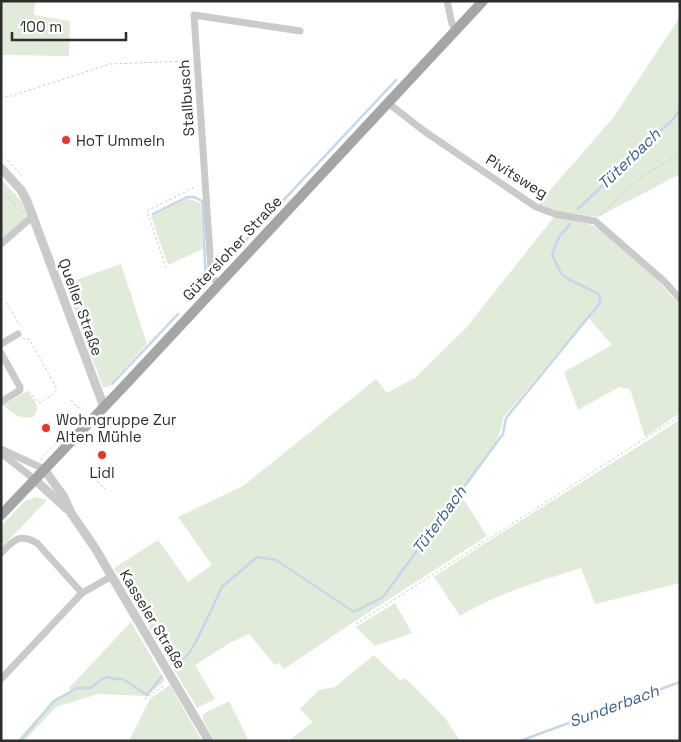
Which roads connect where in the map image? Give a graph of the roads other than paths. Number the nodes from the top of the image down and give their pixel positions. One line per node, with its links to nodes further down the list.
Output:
1 (447, 1): 3 (street)
2 (483, 1): 3 (main road, Gütersloher Straße)
3 (457, 30): 5 (main road, Gütersloher Straße)
4 (300, 31): 9 (street, Stallbusch)
5 (388, 103): 9 (main road, Gütersloher Straße); 10 (street, Pivitsweg)
6 (1, 168): 7 (street, Queller Straße)
7 (28, 215): 8 (street); 15 (street, Queller Straße)
8 (1, 244)
9 (219, 284): 15 (main road, Gütersloher Straße)
10 (680, 299)
11 (18, 334): 12 (street)
12 (1, 344)
13 (1, 353): 14 (street)
14 (1, 402)
15 (104, 407): 18 (main road, Gütersloher Straße)
16 (1, 449): 18 (street)
17 (1, 454): 19 (street)
18 (44, 469): 19 (main road, Gütersloher Straße); 20 (street, Kasseler Straße)
19 (34, 479): 20 (street, Kasseler Straße); 21 (main road, Gütersloher Straße)
20 (71, 512): 23 (street, Kasseler Straße)
21 (1, 515)
22 (1, 553): 24 (street)
23 (112, 576): 24 (street); 26 (street, Kasseler Straße)
24 (82, 593): 25 (street)
25 (1, 680)
26 (210, 741)

